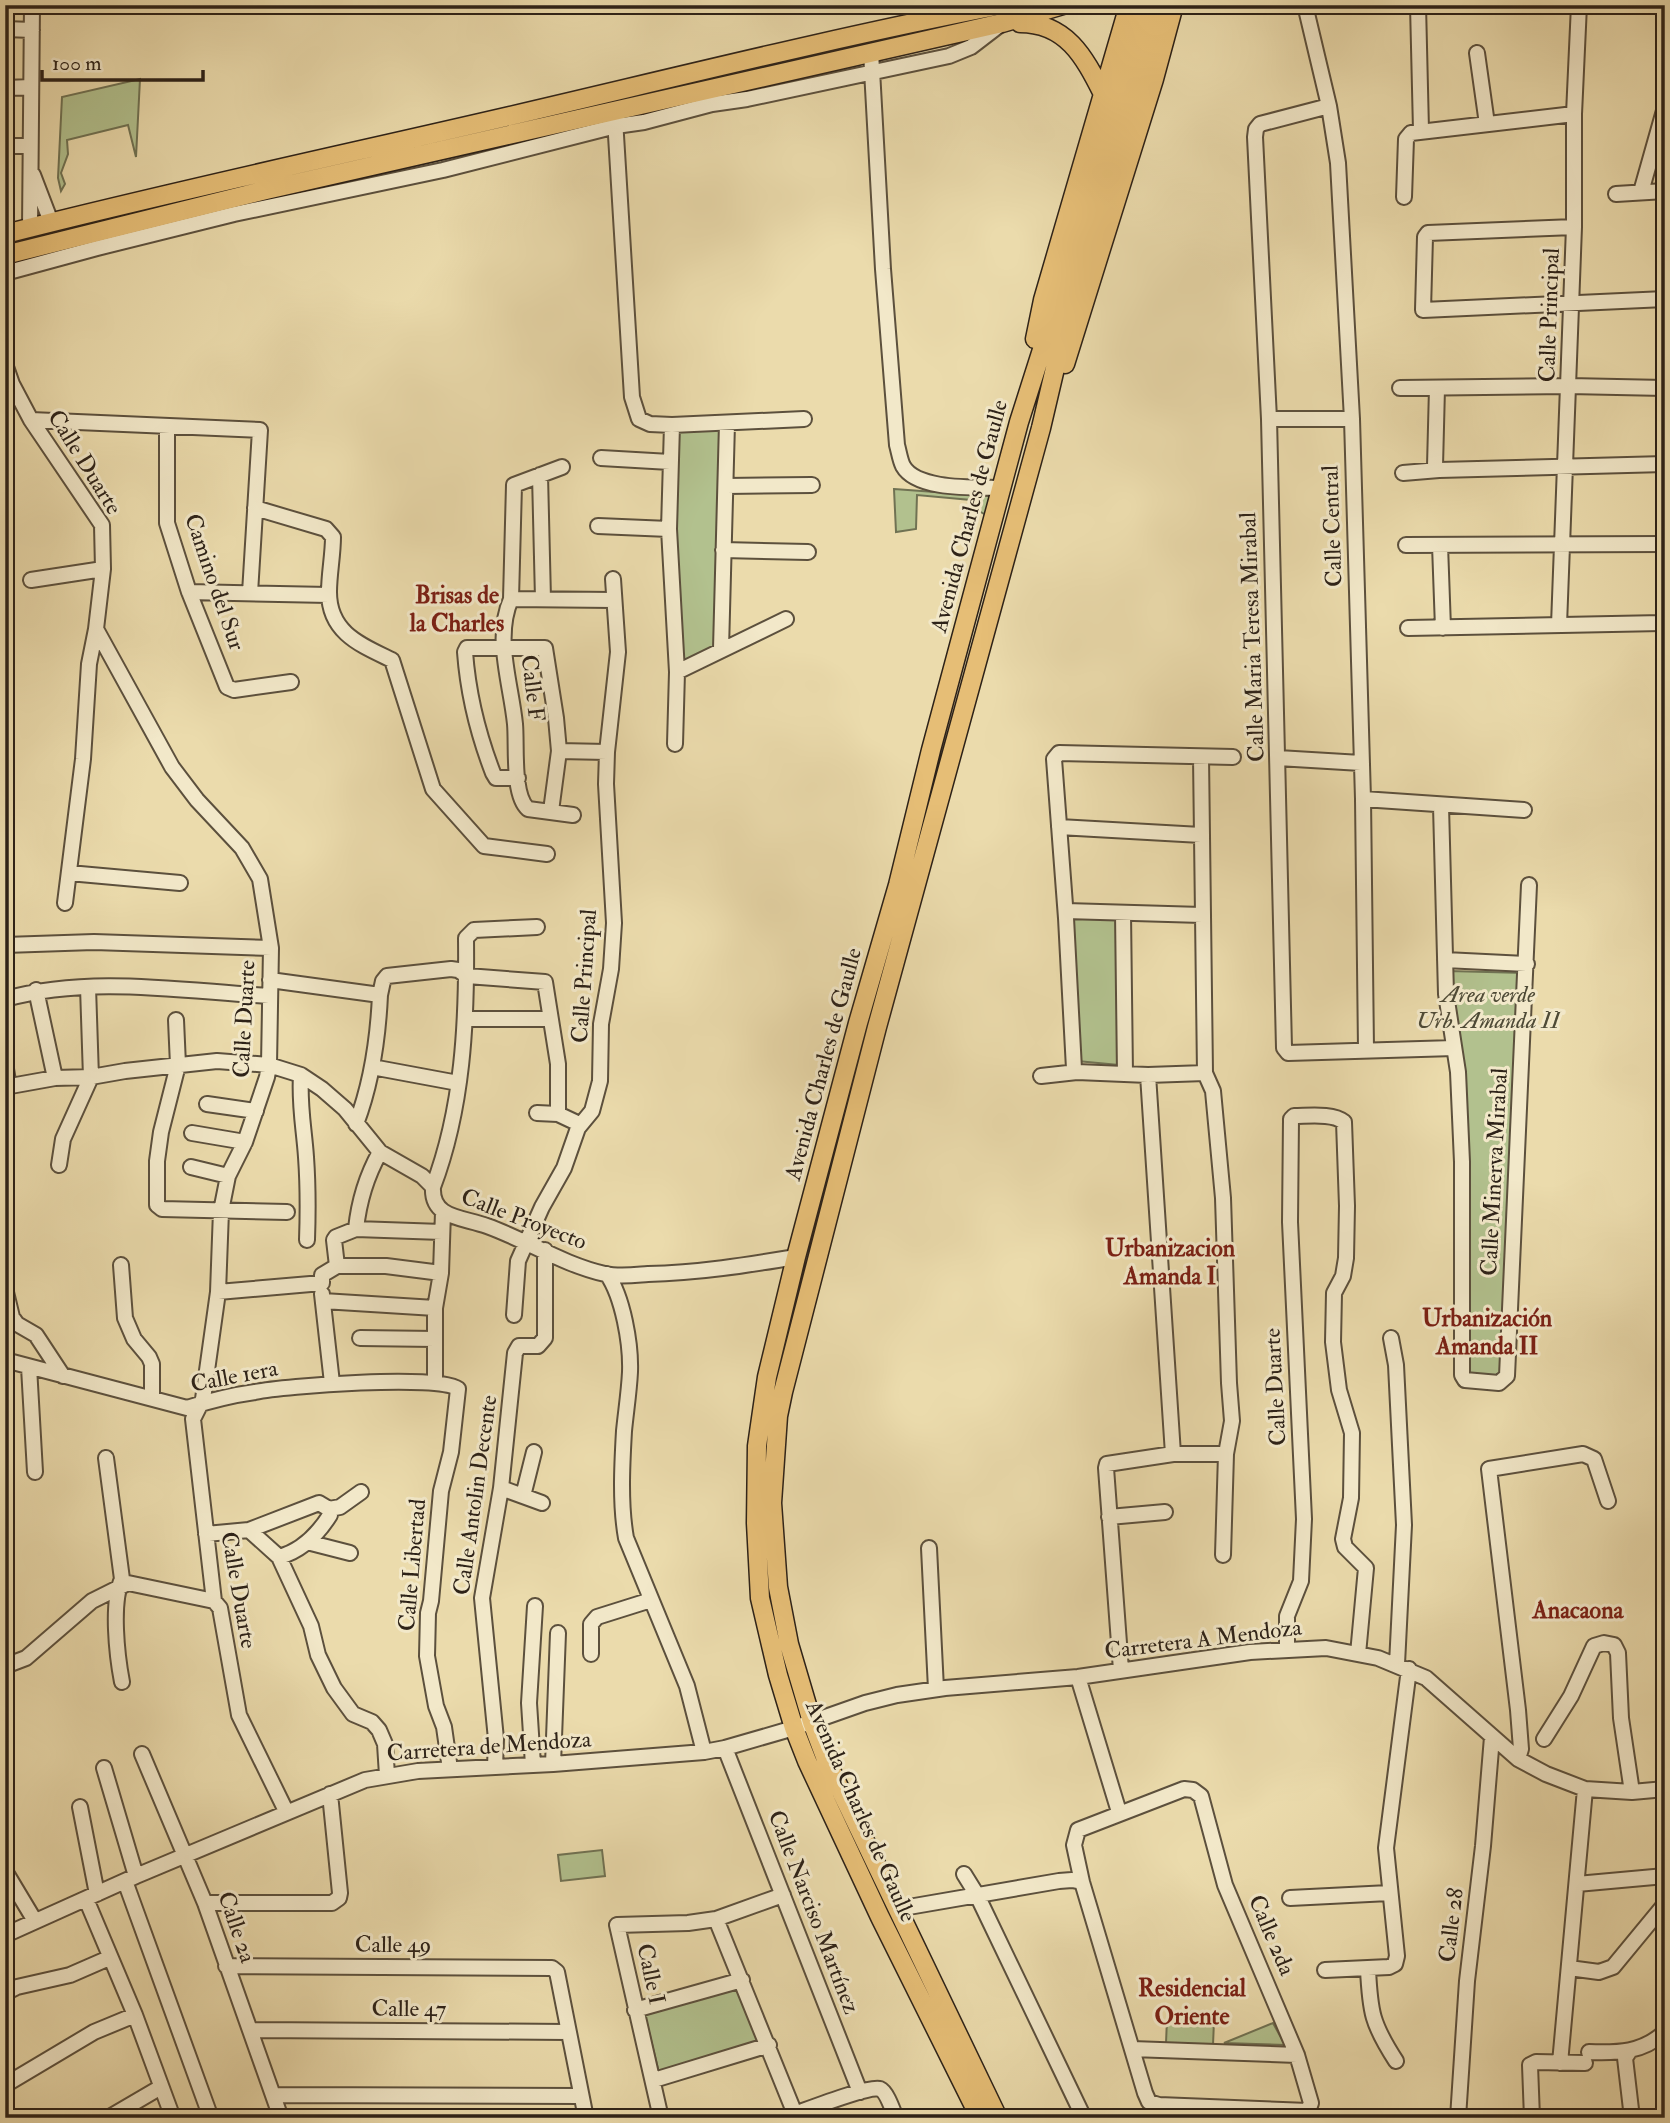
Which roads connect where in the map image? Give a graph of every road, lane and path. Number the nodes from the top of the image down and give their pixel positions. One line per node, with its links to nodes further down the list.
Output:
1 (32, 5): 13 (street)
2 (1063, 5): 11 (main road)
3 (1129, 5): 20 (main road)
4 (1143, 5): 42 (main road, Avenida Charles de Gaulle)
5 (1157, 5): 42 (main road, Avenida Charles de Gaulle)
6 (1174, 5): 17 (main road)
7 (1185, 5): 17 (main road)
8 (1305, 5): 21 (street, Calle Central)
9 (1418, 5): 26 (street)
10 (1579, 5): 23 (street, Calle Principal)
11 (1001, 14): 14 (main road); 16 (street); 20 (main road); 34 (main road)
12 (5, 29): 13 (street)
13 (32, 30): 18 (street)
14 (871, 52): 16 (street); 24 (main road)
15 (1477, 53): 25 (street)
16 (872, 72): 24 (street); 67 (street)
17 (1154, 79): 56 (main road)
18 (31, 87): 19 (street); 28 (street)
19 (5, 88)
20 (1103, 94): 52 (main road)
21 (1329, 106): 49 (street, Calle Maria Teresa Mirabal); 50 (street, Calle Central)
22 (1665, 107): 31 (street)
23 (1574, 114): 25 (street); 35 (street, Calle Principal)
24 (615, 118): 38 (main road); 39 (street); 54 (street)
25 (1487, 124): 26 (street)
26 (1422, 131): 33 (street)
27 (5, 146): 28 (street)
28 (30, 146): 29 (street)
29 (30, 166): 34 (street); 36 (street)
30 (1665, 191): 31 (street)
31 (1641, 192): 32 (street)
32 (1616, 194)
33 (1404, 197)
34 (51, 222): 36 (main road)
35 (1574, 227): 41 (street, Calle Principal); 41 (street)
36 (30, 228): 37 (main road)
37 (5, 234)
38 (6, 258)
39 (5, 273)
40 (1665, 299): 41 (street)
41 (1572, 302): 44 (street, Calle Principal)
42 (1060, 315): 52 (main road, Avenida Charles de Gaulle); 56 (main road, Avenida Charles de Gaulle)
43 (5, 364): 51 (street, Calle Duarte)
44 (1569, 386): 46 (street); 47 (street); 60 (street, Calle Principal)
45 (1399, 388): 46 (street)
46 (1437, 388): 62 (street)
47 (1665, 388)
48 (804, 419): 53 (street)
49 (1269, 419): 50 (street); 101 (street, Calle Maria Teresa Mirabal)
50 (1352, 419): 102 (street, Calle Central)
51 (31, 420): 55 (street); 77 (street, Calle Duarte)
52 (1019, 422): 67 (main road, Avenida Charles de Gaulle)
53 (727, 423): 54 (street); 65 (street)
54 (671, 425): 58 (street)
55 (167, 426): 68 (street); 80 (street, Camino del Sur)
56 (1041, 428): 155 (main road, Avenida Charles de Gaulle)
57 (601, 458): 58 (street)
58 (670, 462): 70 (street)
59 (1665, 464): 60 (street)
60 (1566, 466): 62 (street); 74 (street, Calle Principal)
61 (562, 467): 64 (street)
62 (1437, 468): 63 (street)
63 (1402, 473)
64 (540, 475): 83 (street, Calle F); 84 (street)
65 (726, 485): 66 (street); 75 (street)
66 (812, 485)
67 (1002, 488): 154 (main road, Avenida Charles de Gaulle)
68 (255, 508): 81 (street); 82 (street)
69 (598, 526): 70 (street)
70 (669, 529): 94 (street)
71 (1665, 544): 74 (street)
72 (1406, 545): 73 (street)
73 (1440, 545): 74 (street); 90 (street)
74 (1561, 546): 88 (street, Calle Principal)
75 (723, 550): 76 (street); 93 (street)
76 (808, 552)
77 (103, 569): 79 (street); 91 (street, Calle Duarte)
78 (613, 579): 85 (street, Calle Principal)
79 (31, 580)
80 (189, 592): 81 (street); 95 (street, Camino del Sur)
81 (250, 593): 82 (street)
82 (329, 595): 111 (street)
83 (510, 599): 84 (street); 92 (street, Calle F)
84 (542, 599): 85 (street)
85 (614, 600): 98 (street, Calle Principal)
86 (786, 619): 93 (street)
87 (1665, 621): 88 (street)
88 (1559, 625): 90 (street)
89 (1408, 628): 90 (street)
90 (1443, 628)
91 (96, 629): 112 (street); 121 (street, Calle Duarte)
92 (504, 647): 97 (street); 103 (street, Calle F); 103 (street)
93 (721, 649): 94 (street)
94 (677, 672): 96 (street)
95 (291, 682)
96 (675, 744)
97 (559, 751): 98 (street); 107 (street)
98 (607, 752): 157 (street, Calle Principal)
99 (1201, 757): 100 (street); 109 (street); 110 (street)
100 (1233, 757)
101 (1278, 758): 102 (street); 135 (street, Calle Maria Teresa Mirabal)
102 (1361, 763): 104 (street, Calle Central)
103 (518, 778): 107 (street, Calle F)
104 (1363, 799): 105 (street); 135 (street, Calle Central)
105 (1441, 806): 106 (street); 122 (street)
106 (1524, 810)
107 (551, 811): 108 (street, Calle F)
108 (573, 815)
109 (1059, 827): 110 (street); 116 (street)
110 (1201, 835): 118 (street)
111 (547, 854)
112 (69, 873): 113 (street); 115 (street)
113 (180, 883)
114 (1529, 885): 123 (street, Calle Minerva Mirabal)
115 (65, 903)
116 (1066, 911): 117 (street); 140 (street)
117 (1123, 913): 118 (street); 142 (street)
118 (1202, 915): 141 (street)
119 (537, 927): 124 (street)
120 (5, 945): 121 (street)
121 (271, 948): 125 (street, Calle Duarte)
122 (1445, 960): 123 (street); 134 (street)
123 (1527, 964): 134 (street, Calle Minerva Mirabal)
124 (467, 976): 128 (street); 131 (street); 132 (street)
125 (270, 980): 128 (street); 129 (street, Calle Duarte)
126 (88, 987): 127 (street); 129 (street); 146 (street)
127 (36, 990): 130 (street); 147 (street)
128 (380, 995): 139 (street)
129 (269, 996): 138 (street, Calle Duarte)
130 (5, 999)
131 (550, 1018): 132 (street); 153 (street)
132 (466, 1019): 148 (street)
133 (176, 1020): 137 (street)
134 (1454, 1048): 135 (street, Calle Maria Teresa Mirabal)
135 (1366, 1049)
136 (5, 1063): 149 (street)
137 (178, 1065): 138 (street, Calle Proyecto); 146 (street, Calle Proyecto); 165 (street)
138 (269, 1065): 143 (street, Calle Proyecto); 151 (street, Calle Duarte)
139 (372, 1067): 148 (street); 156 (street)
140 (1075, 1070): 142 (street); 145 (street)
141 (1205, 1073): 144 (street); 197 (street)
142 (1125, 1074): 144 (street)
143 (301, 1075): 156 (street, Calle Proyecto); 170 (street)
144 (1148, 1075): 196 (street)
145 (1041, 1076)
146 (91, 1077): 147 (street, Calle Proyecto); 161 (street)
147 (55, 1078): 149 (street, Calle Proyecto)
148 (458, 1083): 164 (street)
149 (7, 1087)
150 (207, 1104): 151 (street)
151 (256, 1111): 159 (street, Calle Duarte)
152 (537, 1113): 153 (street)
153 (558, 1114): 157 (street)
154 (833, 1119): 155 (main road); 173 (main road, Avenida Charles de Gaulle)
155 (852, 1123): 181 (main road, Avenida Charles de Gaulle)
156 (356, 1124): 160 (street, Calle Proyecto)
157 (578, 1128): 171 (street, Calle Principal)
158 (192, 1133): 159 (street)
159 (245, 1142): 163 (street, Calle Duarte)
160 (380, 1152): 164 (street, Calle Proyecto); 168 (street)
161 (59, 1165)
162 (191, 1167): 163 (street)
163 (228, 1176): 165 (street, Calle Duarte)
164 (433, 1187): 167 (street, Calle Proyecto)
165 (221, 1211): 166 (street); 180 (street, Calle Duarte)
166 (287, 1212)
167 (443, 1212): 169 (street); 171 (street, Calle Proyecto)
168 (356, 1229): 169 (street); 175 (street)
169 (442, 1233): 176 (street)
170 (307, 1240)
171 (528, 1242): 172 (street, Calle Proyecto); 184 (street, Calle Principal)
172 (545, 1251): 177 (street, Calle Proyecto); 200 (street, Calle Antolin Decente)
173 (796, 1257): 177 (street, Calle Proyecto); 181 (main road, Avenida Charles de Gaulle)
174 (121, 1265): 193 (street)
175 (337, 1266): 176 (street); 178 (street)
176 (441, 1273): 183 (street)
177 (607, 1274): 216 (street)
178 (321, 1283): 180 (street); 182 (street)
179 (5, 1288): 190 (street)
180 (218, 1292): 194 (street, Calle Duarte)
181 (798, 1292): 229 (main road, Avenida Charles de Gaulle); 230 (main road, Avenida Charles de Gaulle)
182 (323, 1301): 183 (street); 191 (street)
183 (435, 1308): 187 (street)
184 (514, 1315)
185 (360, 1338): 187 (street)
186 (1391, 1338): 224 (street)
187 (435, 1339): 192 (street)
188 (5, 1360): 189 (street, Calle 1era)
189 (29, 1367): 190 (street, Calle 1era); 199 (street)
190 (63, 1376): 193 (street, Calle 1era)
191 (332, 1383): 192 (street, Calle 1era); 194 (street, Calle 1era)
192 (435, 1383): 241 (street, Calle Libertad)
193 (152, 1398): 194 (street, Calle 1era)
194 (199, 1405): 209 (street, Calle Duarte)
195 (534, 1452): 202 (street)
196 (1173, 1454): 197 (street); 207 (street)
197 (1226, 1454): 213 (street)
198 (106, 1458): 215 (street)
199 (35, 1472)
200 (501, 1488): 202 (street); 239 (street, Calle Antolin Decente)
201 (361, 1492): 205 (street)
202 (523, 1496): 204 (street)
203 (1608, 1501): 236 (street)
204 (542, 1503)
205 (329, 1509): 208 (street); 210 (street)
206 (1165, 1512): 207 (street)
207 (1109, 1517): 225 (street)
208 (249, 1530): 209 (street); 214 (street)
209 (206, 1534): 217 (street, Calle Duarte)
210 (307, 1542): 212 (street); 214 (street)
211 (929, 1548): 228 (street)
212 (350, 1553)
213 (1223, 1555)
214 (279, 1557): 242 (street)
215 (117, 1590): 217 (street); 223 (street); 227 (street)
216 (651, 1600): 221 (street); 234 (street)
217 (214, 1601): 248 (street, Calle Duarte)
218 (535, 1606): 237 (street)
219 (558, 1633): 238 (street)
220 (1287, 1649): 222 (street, Carretera A Mendoza); 222 (street, Calle Duarte); 225 (street, Carretera A Mendoza)
221 (591, 1654)
222 (1357, 1654): 224 (street, Carretera A Mendoza)
223 (5, 1666)
224 (1403, 1667): 231 (street, Carretera A Mendoza); 257 (street)
225 (1121, 1670): 226 (street, Carretera A Mendoza)
226 (1078, 1677): 228 (street, Carretera A Mendoza); 249 (street)
227 (122, 1682)
228 (936, 1689): 229 (street, Carretera A Mendoza)
229 (812, 1722): 230 (street, Carretera A Mendoza); 264 (main road, Avenida Charles de Gaulle)
230 (794, 1728): 233 (street, Carretera de Mendoza); 292 (main road, Avenida Charles de Gaulle)
231 (1492, 1737): 236 (street, Carretera A Mendoza); 304 (street, Calle 28)
232 (1544, 1739): 245 (street)
233 (725, 1748): 234 (street, Carretera de Mendoza); 258 (street, Calle Narciso Martínez)
234 (704, 1752): 238 (street, Carretera de Mendoza)
235 (142, 1754): 250 (street, Calle 2a)
236 (1518, 1759): 243 (street, Carretera A Mendoza)
237 (533, 1765): 238 (street, Carretera de Mendoza); 239 (street, Carretera de Mendoza)
238 (553, 1765)
239 (495, 1767): 241 (street, Carretera de Mendoza)
240 (104, 1768): 254 (street)
241 (450, 1769): 242 (street, Carretera de Mendoza)
242 (387, 1774): 246 (street, Carretera de Mendoza)
243 (1585, 1789): 245 (street, Carretera A Mendoza); 256 (street)
244 (1665, 1789): 245 (street, Carretera A Mendoza)
245 (1632, 1792)
246 (330, 1794): 248 (street, Carretera de Mendoza); 262 (street)
247 (80, 1807): 260 (street)
248 (286, 1811): 250 (street, Carretera de Mendoza)
249 (1119, 1812): 255 (street); 283 (street, Calle 2da)
250 (185, 1855): 254 (street, Carretera de Mendoza); 262 (street, Calle 2a)
251 (5, 1871): 266 (street)
252 (964, 1874): 259 (street)
253 (1665, 1875): 256 (street)
254 (131, 1878): 260 (street, Carretera de Mendoza); 296 (street)
255 (1082, 1882): 259 (street); 281 (street)
256 (1577, 1884): 270 (street)
257 (1389, 1893): 261 (street); 271 (street)
258 (783, 1895): 265 (street, Calle I); 289 (street, Calle Narciso Martínez)
259 (977, 1895): 264 (street); 303 (street)
260 (92, 1896): 266 (street, Carretera de Mendoza); 268 (street)
261 (1290, 1898)
262 (205, 1902): 269 (street, Calle 2a)
263 (1665, 1905): 270 (street)
264 (897, 1909): 292 (main road, Avenida Charles de Gaulle)
265 (716, 1919): 273 (street); 275 (street, Calle I)
266 (35, 1921): 267 (street, Carretera de Mendoza)
267 (5, 1935)
268 (109, 1958): 274 (street); 276 (street)
269 (226, 1966): 277 (street, Calle 2a); 278 (street, Calle 49)
270 (1569, 1968): 285 (street)
271 (1368, 1969): 272 (street); 284 (street)
272 (1325, 1970)
273 (742, 1980): 275 (street); 280 (street)
274 (5, 1993)
275 (635, 2010): 286 (street, Calle I)
276 (135, 2015): 287 (street); 288 (street)
277 (250, 2030): 278 (street, Calle 47); 290 (street, Calle 2a)
278 (568, 2032): 291 (street)
279 (1665, 2032): 282 (street)
280 (769, 2045): 286 (street); 293 (street)
281 (1132, 2049): 283 (street); 283 (street, Calle 2da)
282 (1629, 2052): 285 (street); 306 (street)
283 (1297, 2055)
284 (1396, 2061)
285 (1560, 2063): 305 (street)
286 (654, 2080): 299 (street, Calle I)
287 (5, 2085)
288 (161, 2087): 294 (street); 295 (street)
289 (860, 2092): 293 (street); 300 (street)
290 (274, 2095): 291 (street); 297 (street, Calle 2a)
291 (581, 2096): 298 (street)
292 (979, 2096): 301 (main road, Avenida Charles de Gaulle); 302 (main road, Avenida Charles de Gaulle)
293 (789, 2116)
294 (108, 2118)
295 (173, 2118)
296 (211, 2118)
297 (281, 2118)
298 (586, 2118)
299 (661, 2118)
300 (897, 2118)
301 (980, 2118)
302 (998, 2118)
303 (1084, 2118)
304 (1458, 2118)
305 (1532, 2118)
306 (1632, 2118)

